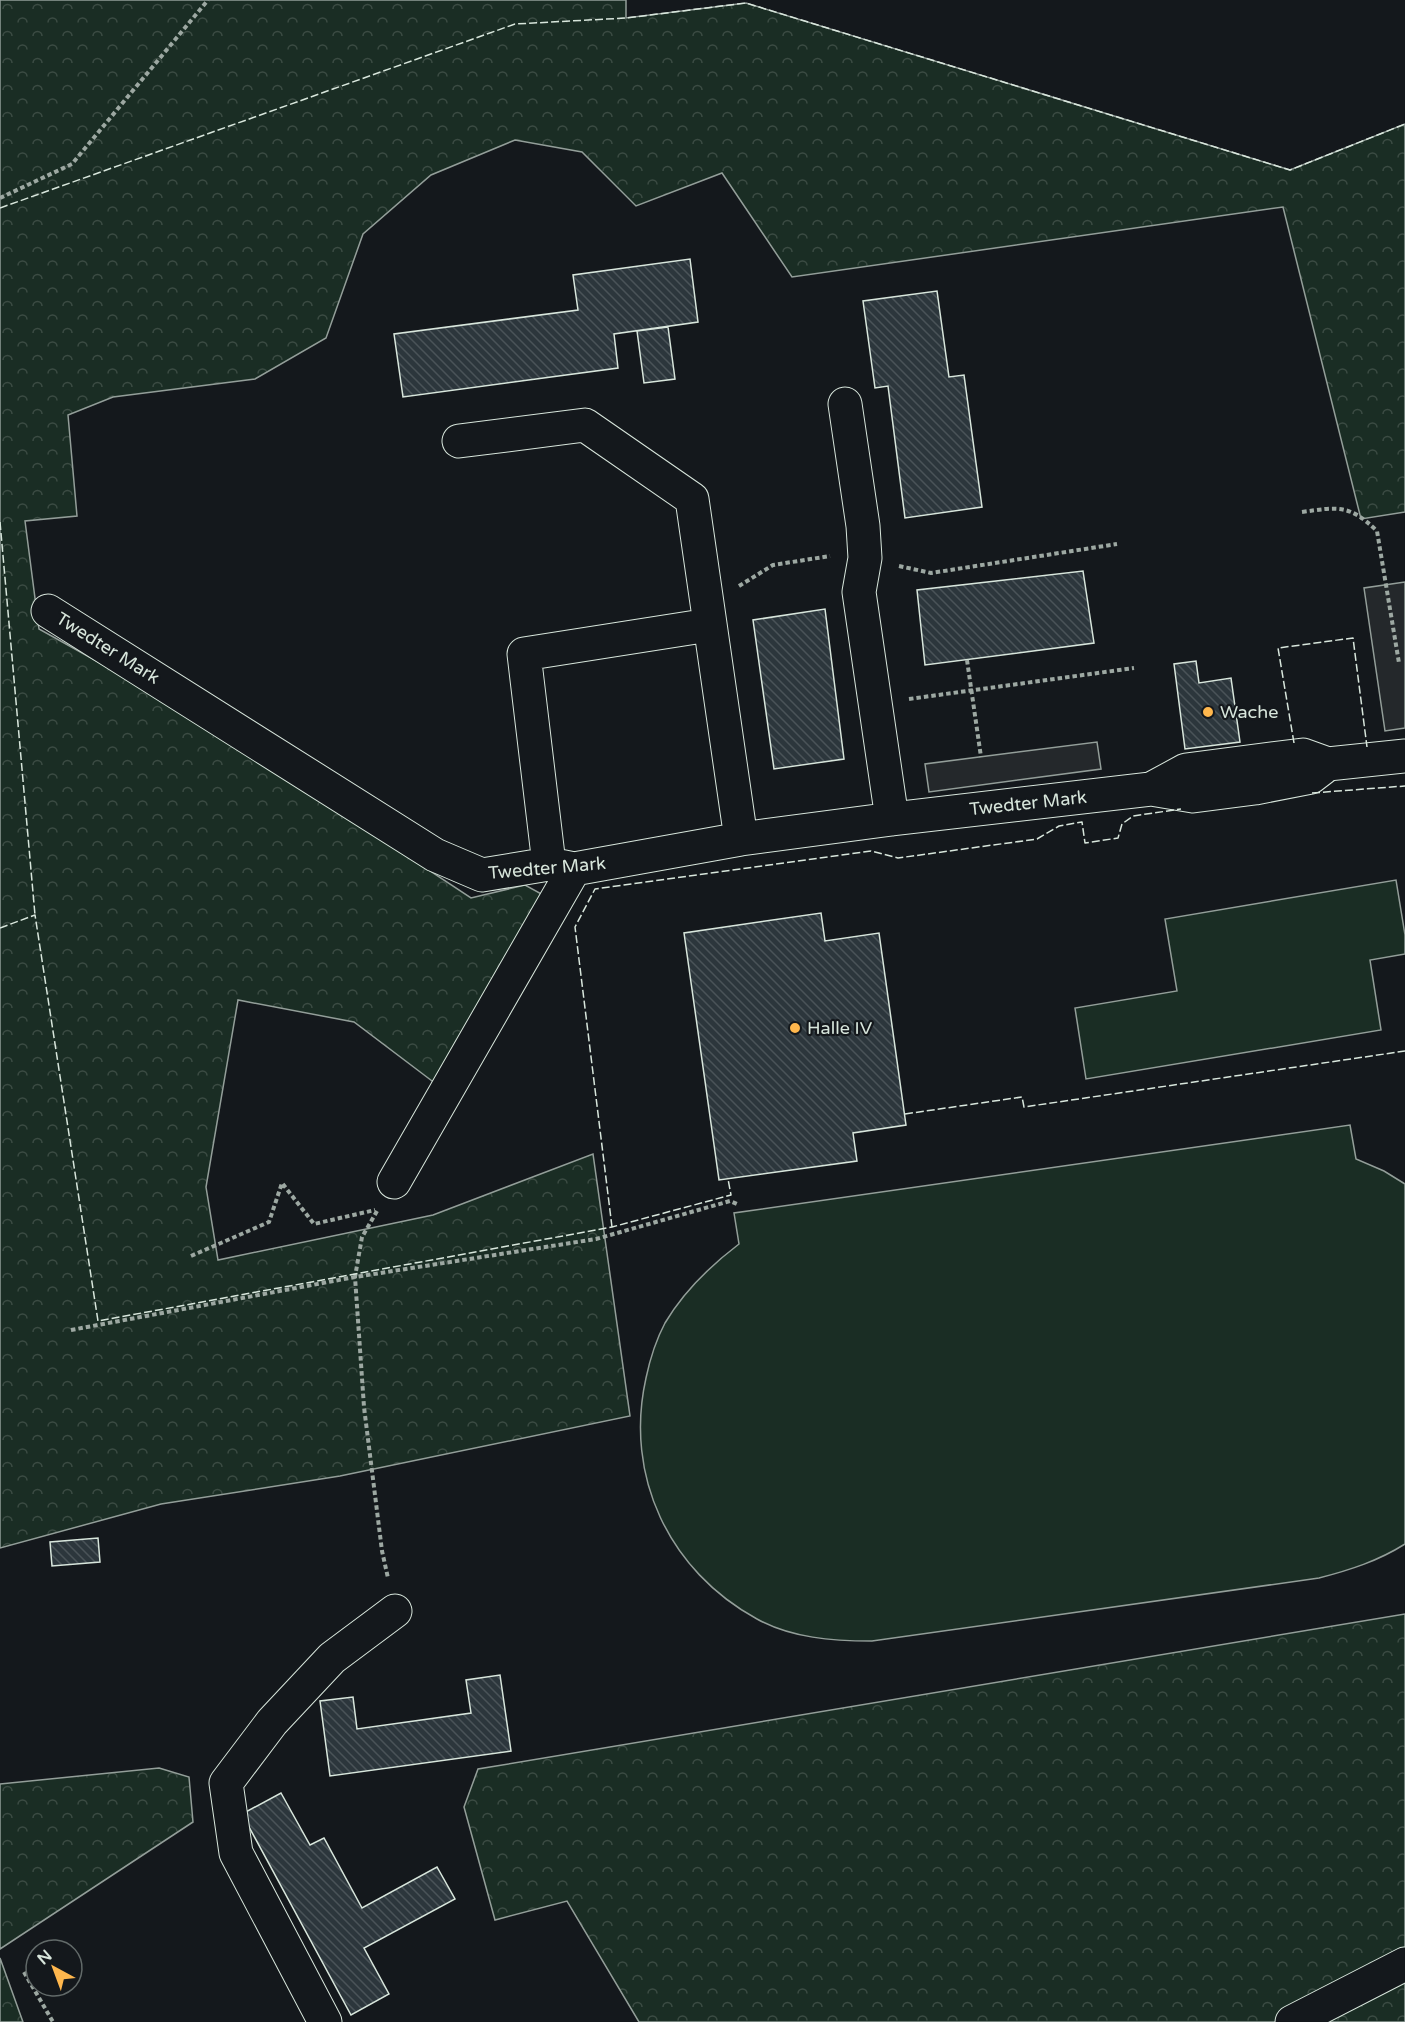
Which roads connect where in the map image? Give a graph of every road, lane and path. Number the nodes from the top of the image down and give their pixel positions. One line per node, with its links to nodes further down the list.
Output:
1 (208, 0): 2 (path)
2 (0, 198)
3 (845, 404): 7 (street)
4 (459, 441): 9 (street)
5 (1302, 512): 11 (path)
6 (1117, 544): 7 (path)
7 (865, 558): 9 (path); 14 (street)
8 (48, 611): 19 (street, Twedter Mark)
9 (708, 614): 18 (street); 19 (street)
10 (967, 660): 13 (path)
11 (1399, 663)
12 (1134, 668): 13 (path)
13 (972, 690): 14 (path); 16 (path)
14 (876, 703): 17 (street)
15 (1405, 756): 17 (street, Twedter Mark)
16 (981, 757)
17 (892, 819): 18 (street, Twedter Mark)
18 (741, 839): 19 (street, Twedter Mark)
19 (562, 866): 20 (street)
20 (394, 1182)
21 (737, 1204): 23 (path)
22 (191, 1256): 23 (path)
23 (355, 1277): 24 (path); 25 (path)
24 (71, 1330)
25 (395, 1611): 29 (street)
26 (1405, 1964): 30 (street)
27 (39, 1998): 28 (path)
28 (53, 2022)
29 (325, 2022)
30 (1292, 2022)

